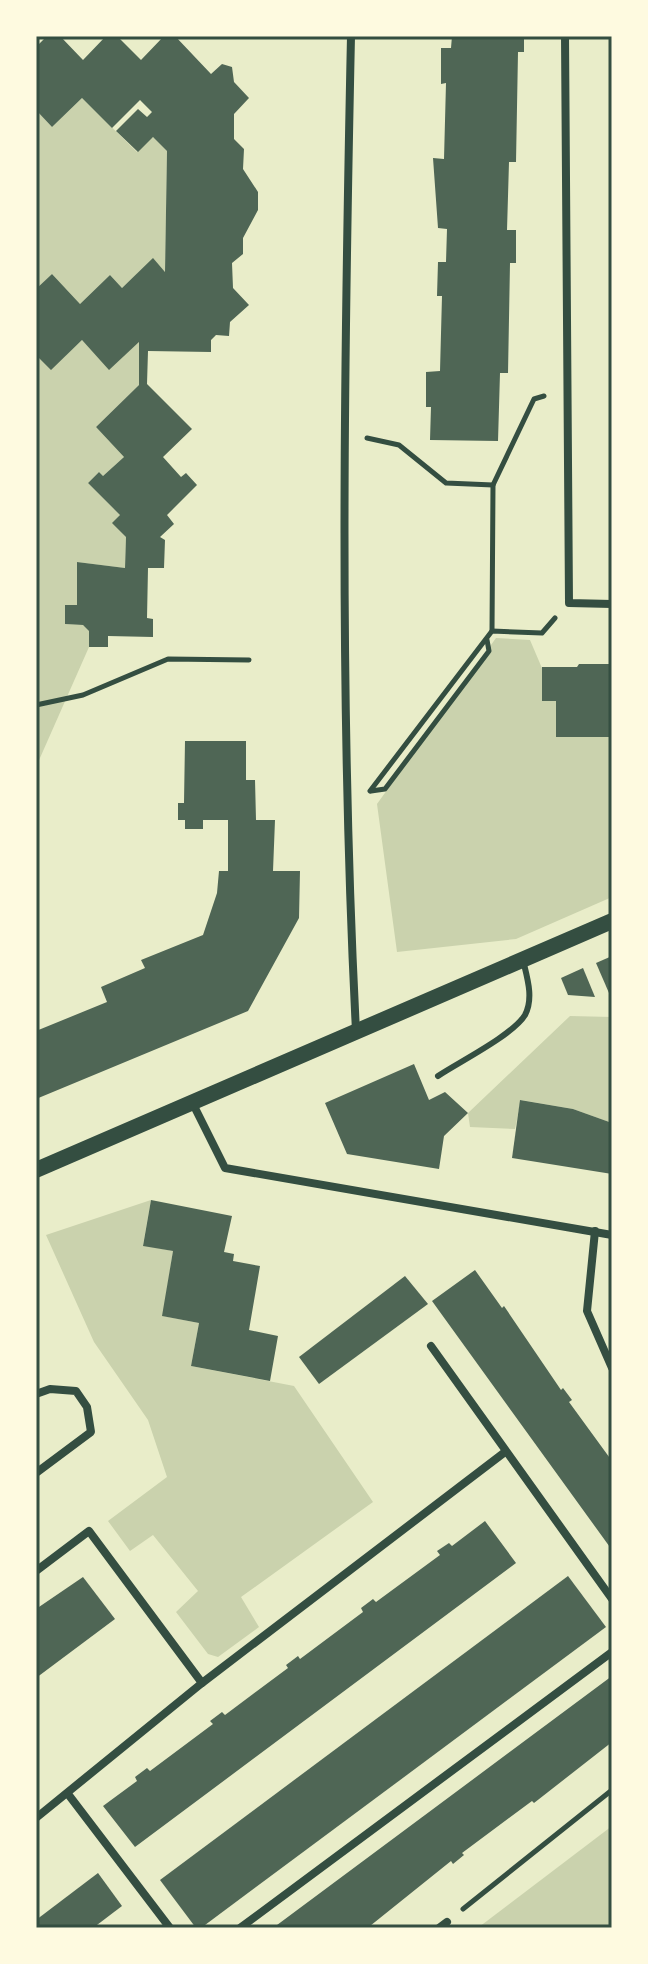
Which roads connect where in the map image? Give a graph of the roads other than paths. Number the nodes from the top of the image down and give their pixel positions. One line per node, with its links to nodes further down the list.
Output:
1 (351, 36): 6 (street)
2 (565, 36): 3 (street)
3 (612, 604)
4 (612, 921): 5 (main road)
5 (523, 960): 6 (main road); 7 (lane)
6 (356, 1032): 8 (main road)
7 (438, 1076)
8 (192, 1102): 9 (main road); 10 (street)
9 (36, 1170)
10 (595, 1231): 11 (street); 13 (street)
11 (612, 1235)
12 (431, 1346): 15 (street)
13 (612, 1368)
14 (36, 1394): 16 (street)
15 (505, 1452): 18 (street); 20 (street)
16 (36, 1473)
17 (36, 1571): 20 (street)
18 (612, 1599)
19 (612, 1652): 24 (street)
20 (202, 1683): 21 (street)
21 (68, 1794): 22 (street); 23 (street)
22 (36, 1818)
23 (170, 1928)
24 (240, 1928)

